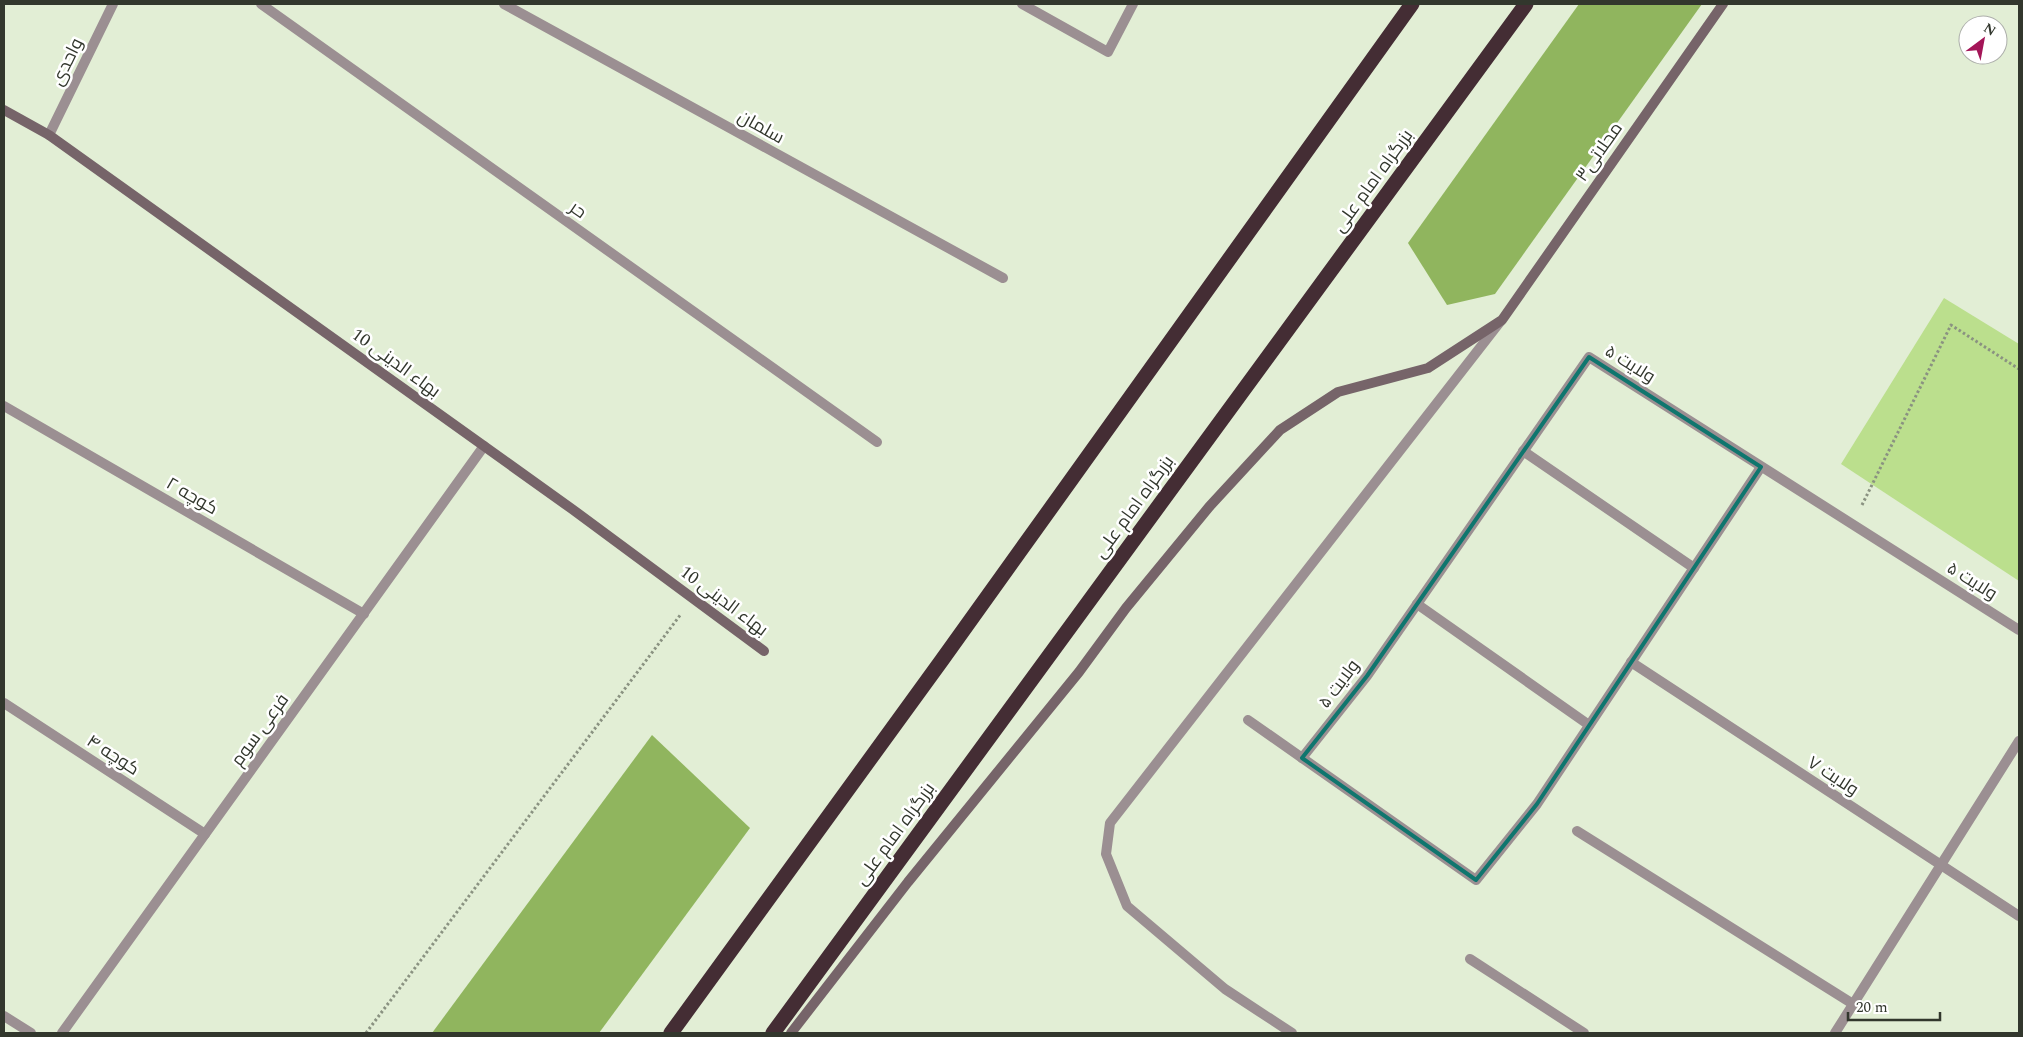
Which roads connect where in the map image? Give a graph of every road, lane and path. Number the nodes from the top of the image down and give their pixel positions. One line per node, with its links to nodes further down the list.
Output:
1 (113, 4): 10 (street, واحدی)
2 (261, 4): 15 (street, حر)
3 (504, 4): 11 (street, سلمان)
4 (1022, 4): 5 (street)
5 (1133, 4)
6 (1412, 4): 42 (highway)
7 (1526, 4): 43 (highway, بزرگراه امام علی)
8 (1723, 4): 12 (main road, محلاتی۳)
9 (4, 110): 10 (main road, بهاء الدینی 10)
10 (49, 135): 16 (main road, بهاء الدینی 10)
11 (1003, 278)
12 (1502, 320): 44 (main road); 45 (street)
13 (2019, 369): 19 (path)
14 (4, 406): 23 (street, کوچه ۲)
15 (877, 442)
16 (484, 446): 21 (main road, بهاء الدینی 10); 23 (street, فرعی سوم)
17 (1523, 451): 18 (street, ولایت ۵); 20 (street); 22 (street, ولایت ۵)
18 (1761, 467): 19 (street, ولایت ۵); 20 (street)
19 (1852, 524): 24 (street, ولایت ۵)
20 (1694, 568): 26 (street)
21 (693, 598): 25 (main road, بهاء الدینی 10); 41 (path)
22 (1417, 604): 29 (street); 31 (street, ولایت ۵)
23 (364, 614): 33 (street, فرعی سوم)
24 (2019, 630)
25 (764, 651)
26 (1631, 662): 29 (street); 34 (street, ولایت ۷)
27 (4, 704): 33 (street, کوچه ۴)
28 (1248, 720): 31 (street)
29 (1589, 726): 31 (street)
30 (2019, 741): 34 (street)
31 (1302, 758)
32 (1577, 831): 37 (street)
33 (206, 834): 40 (street, فرعی سوم)
34 (1940, 866): 35 (street, ولایت ۷); 37 (street)
35 (2019, 916)
36 (1470, 958): 46 (street)
37 (1853, 1004): 47 (street)
38 (4, 1016): 39 (street)
39 (31, 1033)
40 (62, 1033)
41 (366, 1033)
42 (671, 1033)
43 (773, 1033)
44 (791, 1033)
45 (1292, 1033)
46 (1584, 1033)
47 (1835, 1033)

